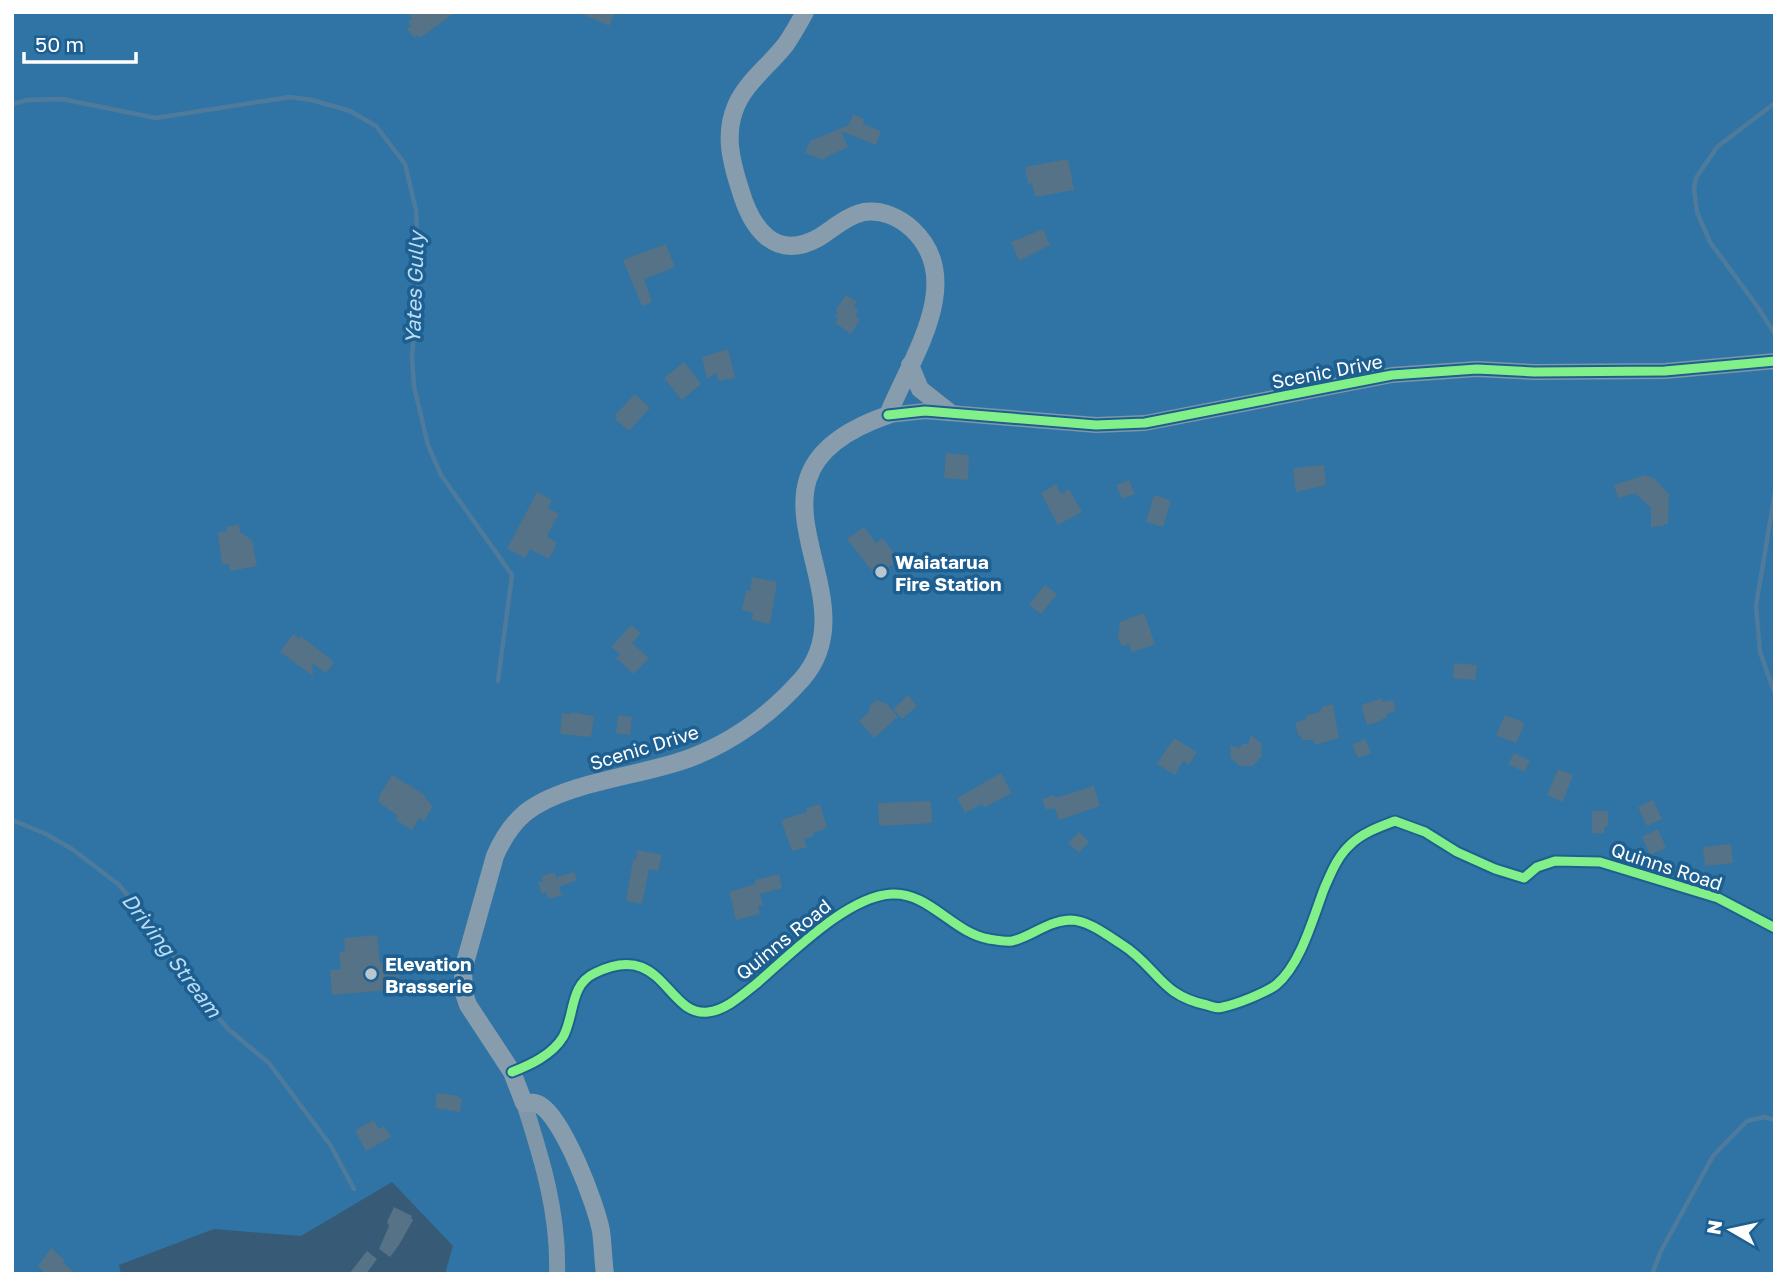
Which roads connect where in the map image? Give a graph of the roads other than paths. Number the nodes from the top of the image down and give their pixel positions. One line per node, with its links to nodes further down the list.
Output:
1 (805, 12): 3 (main road)
2 (1775, 361): 4 (street, Scenic Drive)
3 (910, 365): 4 (main road); 5 (main road)
4 (948, 412): 5 (street, Scenic Drive)
5 (888, 415): 7 (main road, Scenic Drive)
6 (1775, 928): 7 (street, Quinns Road)
7 (512, 1072): 8 (main road, Scenic Drive)
8 (524, 1103): 9 (street, Scenic Drive); 10 (main road)
9 (557, 1274)
10 (605, 1274)

